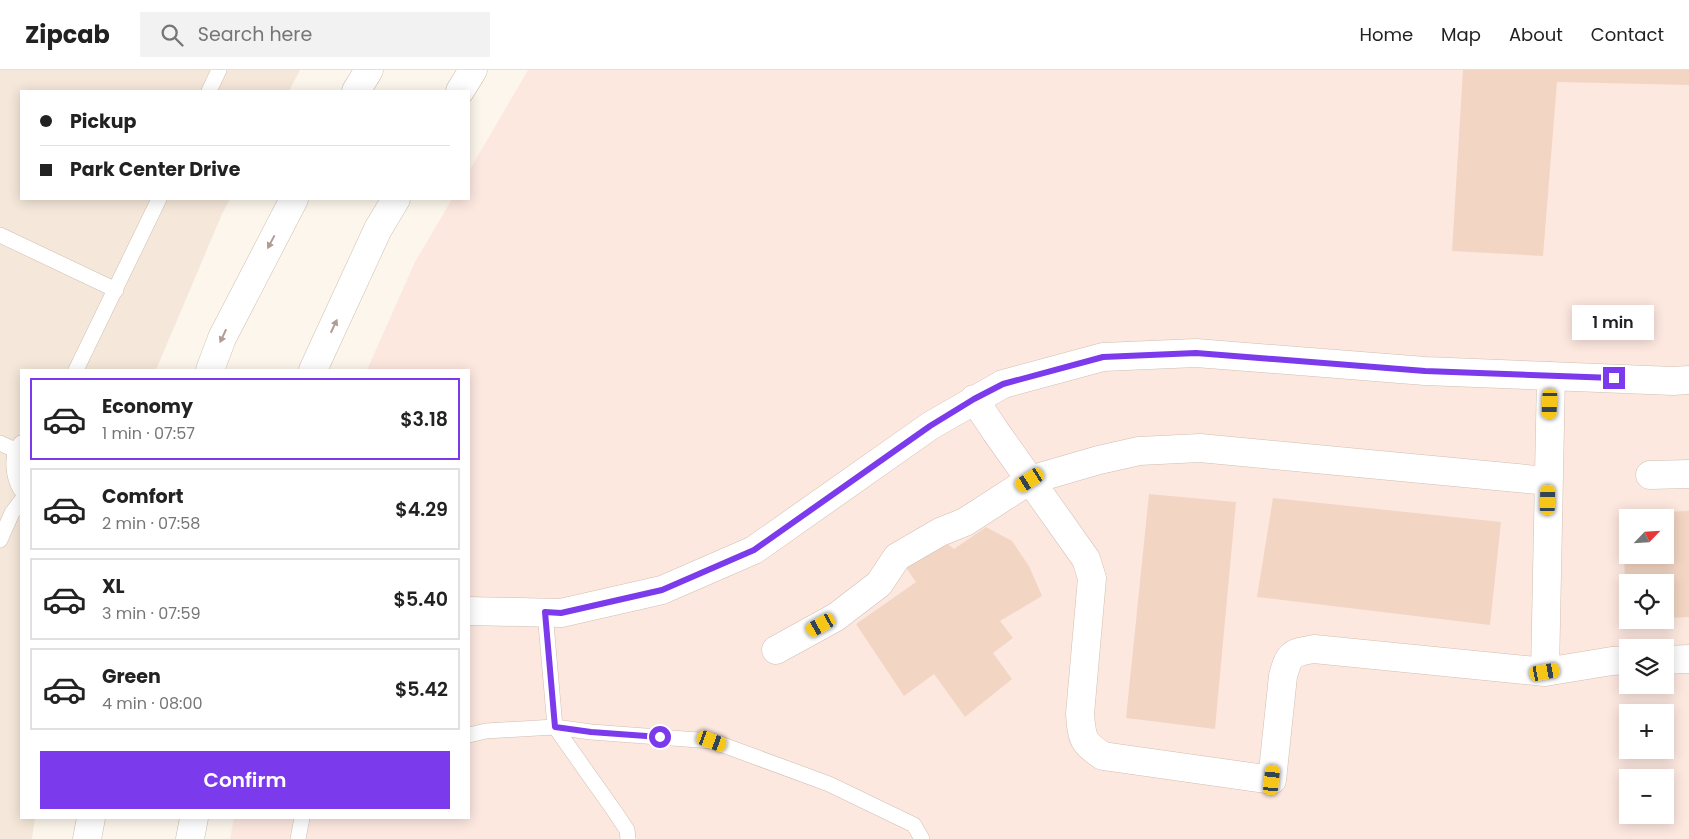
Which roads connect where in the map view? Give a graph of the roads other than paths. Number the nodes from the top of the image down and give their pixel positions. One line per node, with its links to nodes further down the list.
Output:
1 (219, 70): 4 (lane)
2 (368, 70): 5 (street)
3 (473, 70): 6 (street)
4 (209, 90)
5 (357, 90)
6 (461, 90)
7 (159, 200): 11 (lane)
8 (293, 200): 13 (street, one-way to 13)
9 (395, 200): 14 (street, one-way to 9)
10 (0, 235): 11 (lane)
11 (116, 290): 12 (lane)
12 (76, 369)
13 (210, 369)
14 (313, 369)
15 (1551, 376): 16 (street); 17 (street); 23 (street)
16 (1689, 380)
17 (974, 399): 22 (street); 28 (street)
18 (0, 443): 19 (lane)
19 (18, 446): 24 (lane)
20 (1689, 474): 21 (street)
21 (1650, 475)
22 (1030, 480): 23 (street); 29 (street); 33 (street)
23 (1548, 482): 33 (street)
24 (20, 487)
25 (20, 502): 26 (lane)
26 (0, 540)
27 (470, 611): 28 (street)
28 (545, 612): 34 (lane)
29 (776, 650)
30 (1689, 659): 31 (street)
31 (1674, 660)
32 (1619, 661): 33 (street)
33 (1545, 672)
34 (555, 727): 35 (lane); 42 (lane); 43 (lane)
35 (470, 735)
36 (91, 819): 39 (street)
37 (194, 819): 40 (street)
38 (302, 819): 41 (lane)
39 (87, 839)
40 (190, 839)
41 (298, 839)
42 (628, 839)
43 (922, 839)

